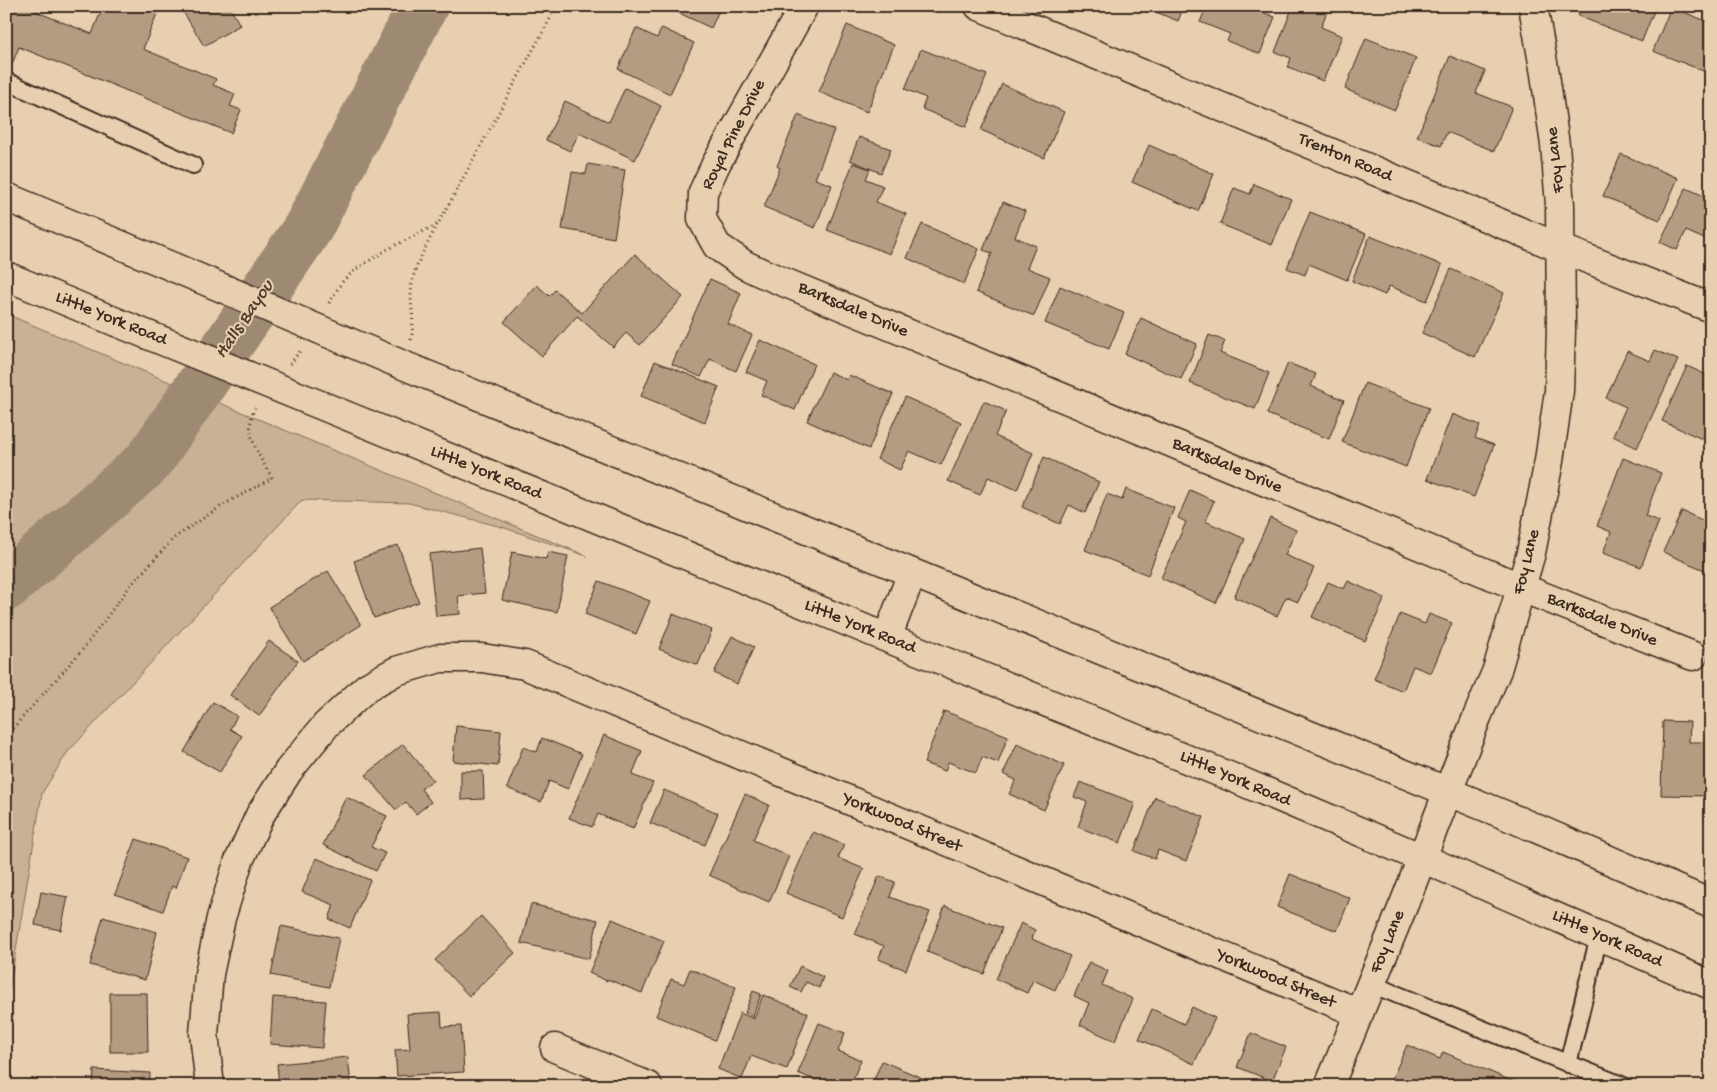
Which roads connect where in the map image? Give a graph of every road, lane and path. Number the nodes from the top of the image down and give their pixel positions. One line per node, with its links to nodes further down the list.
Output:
1 (804, 6): 9 (street, Royal Pine Drive)
2 (980, 6): 8 (street, Trenton Road)
3 (1532, 6): 8 (street, Foy Lane)
4 (6, 81): 5 (lane)
5 (194, 165)
6 (6, 197): 12 (street, bridge)
7 (438, 224): 12 (path)
8 (1560, 248): 11 (street, Trenton Road); 14 (street, Foy Lane)
9 (762, 273): 14 (street, Barksdale Drive)
10 (6, 276): 15 (street, Little York Road, bridge)
11 (1711, 308)
12 (405, 353): 13 (street)
13 (912, 573): 15 (street); 17 (street)
14 (1522, 588): 16 (street, Barksdale Drive); 17 (street, Foy Lane)
15 (887, 638): 18 (street, Little York Road)
16 (1693, 656)
17 (1447, 792): 18 (street, Foy Lane); 19 (street)
18 (1422, 858): 20 (street, Little York Road); 21 (street, Foy Lane)
19 (1711, 904)
20 (1599, 936): 22 (street, Little York Road); 25 (lane)
21 (1371, 984): 23 (street, Foy Lane); 25 (lane)
22 (1711, 985)
23 (1358, 1014): 26 (street, Yorkwood Street); 28 (street, Foy Lane)
24 (555, 1048): 27 (street)
25 (1568, 1064): 29 (lane)
26 (210, 1086)
27 (648, 1086)
28 (1329, 1086)
29 (1624, 1086)

